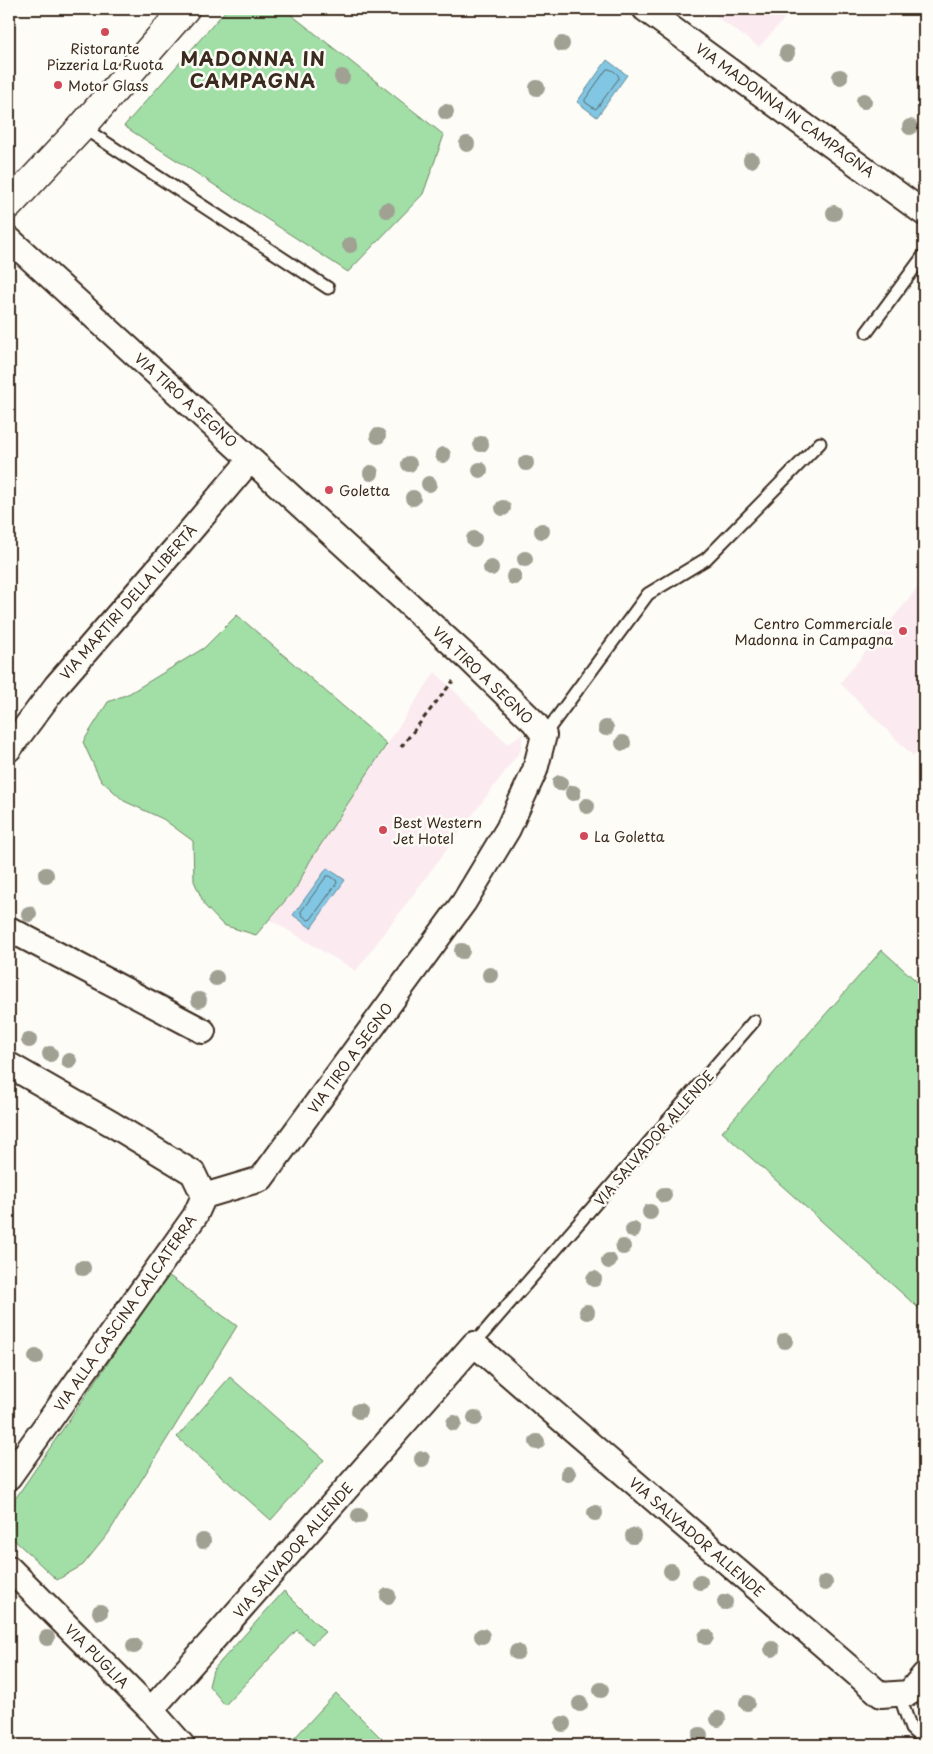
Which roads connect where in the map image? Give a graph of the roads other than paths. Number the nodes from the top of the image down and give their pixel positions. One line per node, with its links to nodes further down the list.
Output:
1 (185, 9): 3 (main road)
2 (645, 9): 4 (street, VIA MADONNA IN CAMPAGNA)
3 (82, 127): 5 (main road); 8 (lane)
4 (921, 204)
5 (9, 205)
6 (9, 239): 11 (street, VIA TIRO A SEGNO)
7 (924, 255): 9 (lane)
8 (328, 288)
9 (866, 332)
10 (820, 443): 12 (lane)
11 (251, 459): 12 (street, VIA TIRO A SEGNO); 13 (street, VIA MARTIRI DELLA LIBERTÀ)
12 (544, 735): 18 (street, VIA TIRO A SEGNO)
13 (9, 749)
14 (9, 928): 16 (street)
15 (754, 1021): 19 (lane, VIA SALVADOR ALLENDE)
16 (203, 1031)
17 (9, 1065): 18 (street)
18 (204, 1196): 20 (street, VIA ALLA CASCINA CALCATERRA)
19 (474, 1344): 23 (street, VIA SALVADOR ALLENDE); 24 (street, VIA SALVADOR ALLENDE)
20 (9, 1477)
21 (9, 1568): 24 (street, VIA PUGLIA)
22 (924, 1675): 23 (street)
23 (899, 1694): 25 (lane)
24 (151, 1710): 26 (street, VIA PUGLIA)
25 (924, 1741)
26 (182, 1745)

